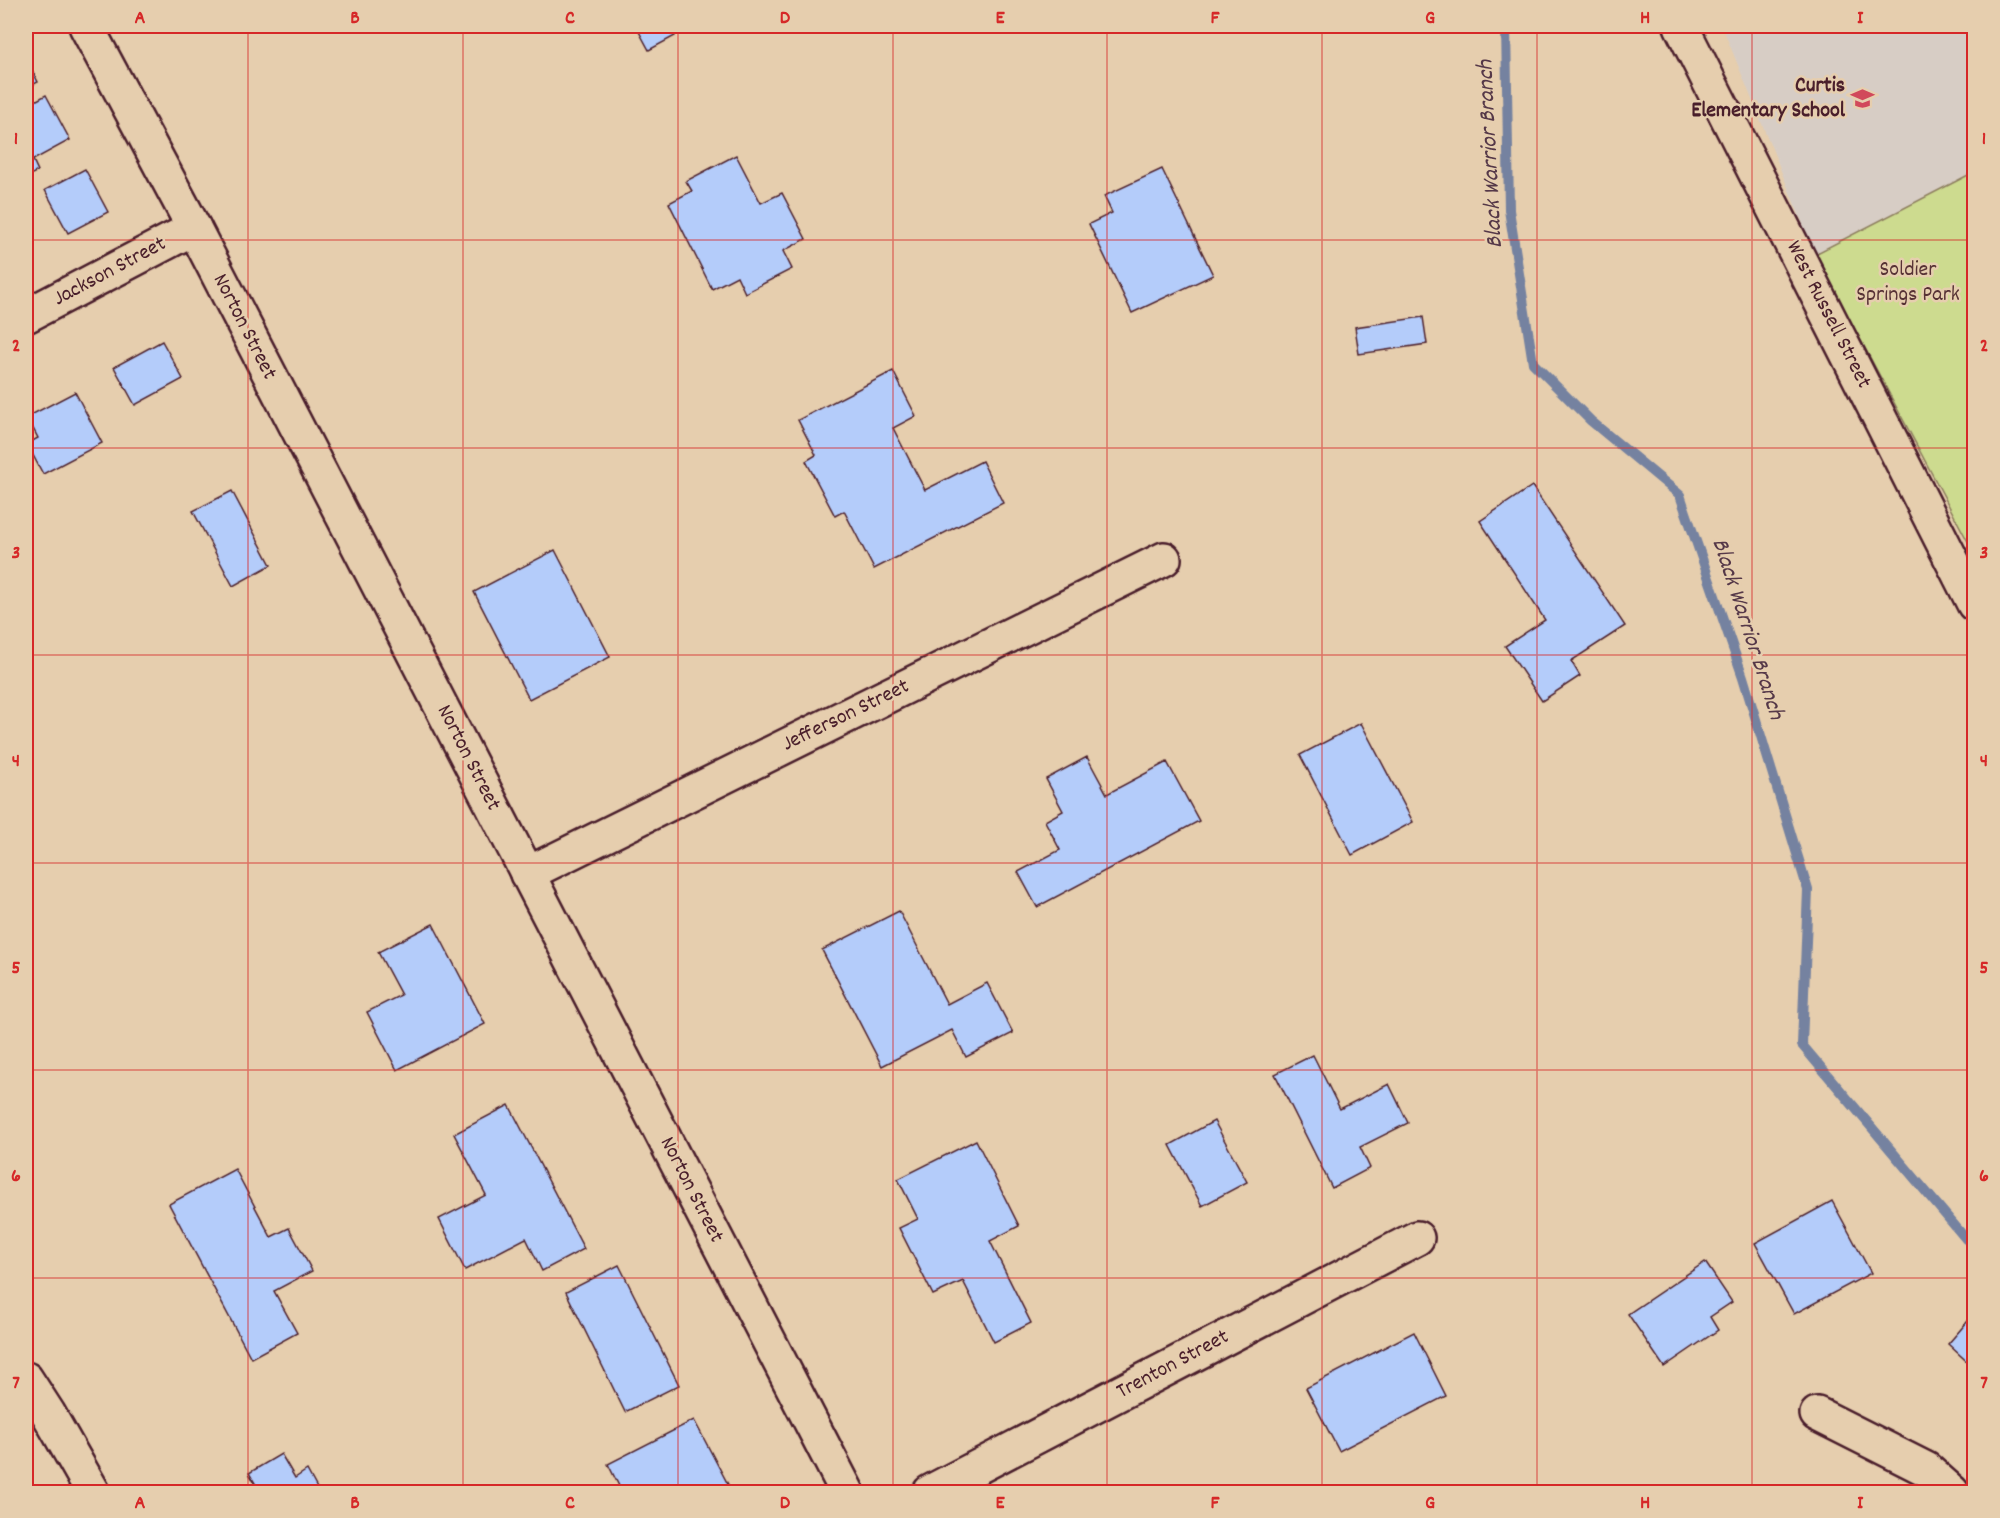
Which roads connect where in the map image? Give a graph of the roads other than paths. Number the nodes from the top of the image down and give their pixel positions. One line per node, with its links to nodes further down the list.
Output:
1 (86, 26): 3 (street, Norton Street)
2 (1681, 26): 6 (street, West Russell Street)
3 (194, 228): 4 (street, Jackson Street); 7 (street, Norton Street)
4 (26, 316)
5 (1164, 559): 7 (street, Jefferson Street)
6 (1974, 604)
7 (527, 874): 13 (street, Norton Street)
8 (1417, 1238): 14 (street, Trenton Street)
9 (26, 1379): 11 (street)
10 (1817, 1414): 15 (street)
11 (37, 1419): 12 (street)
12 (93, 1492)
13 (847, 1492)
14 (930, 1492)
15 (1952, 1492)

